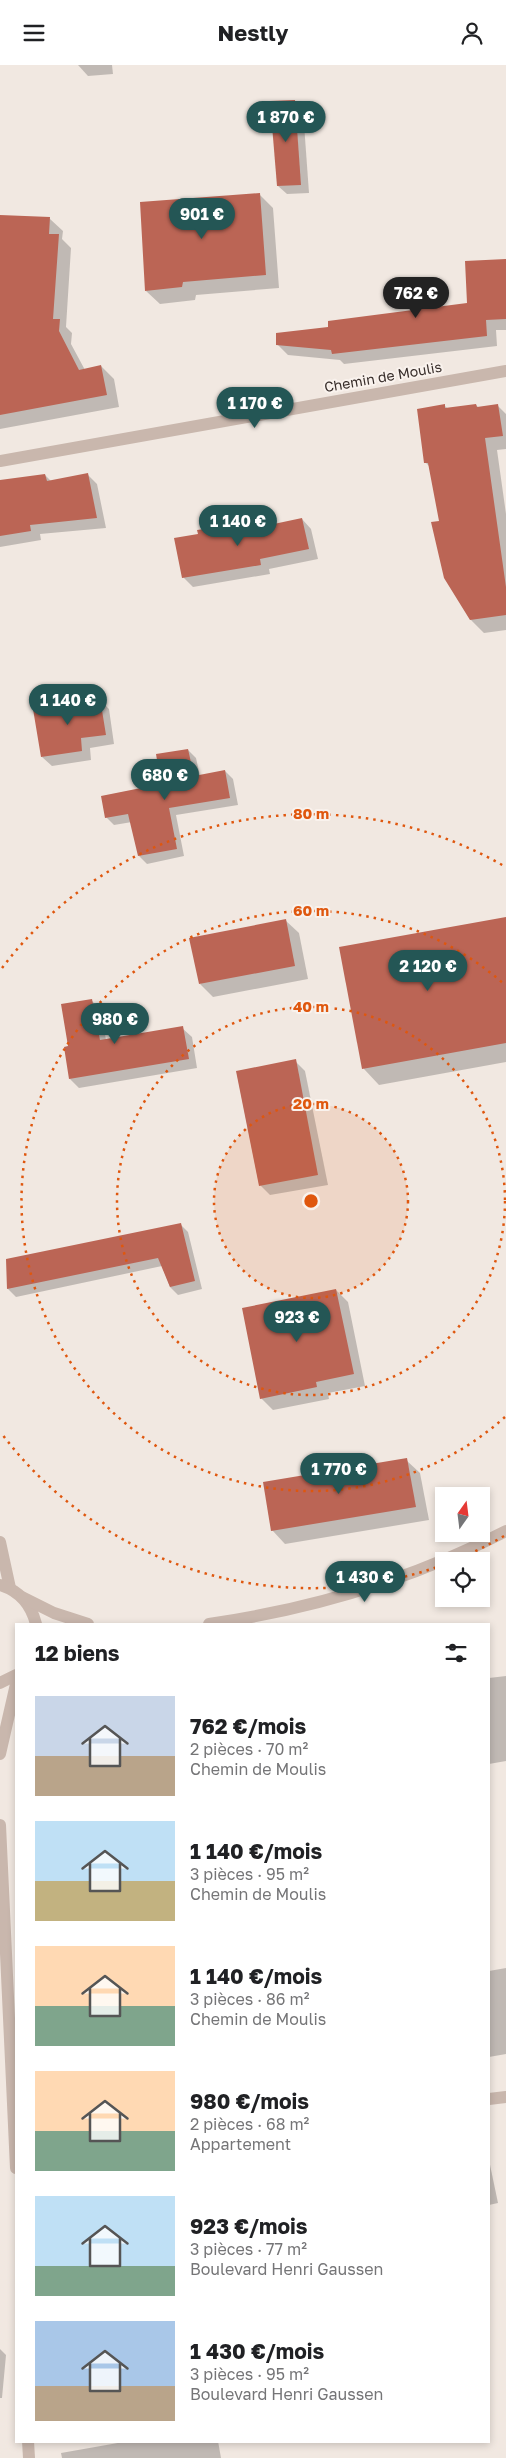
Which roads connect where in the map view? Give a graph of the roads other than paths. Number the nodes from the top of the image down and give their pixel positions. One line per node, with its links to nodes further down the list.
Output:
1 (506, 371): 2 (street, Chemin de Moulis)
2 (0, 461)
3 (506, 1531): 9 (street)
4 (0, 1541): 5 (street)
5 (5, 1587): 6 (street)
6 (22, 1597): 7 (street); 8 (street)
7 (36, 1623)
8 (85, 1623)
9 (214, 1623)
10 (15, 1676): 11 (street)
11 (0, 1683)
12 (15, 1688): 13 (street)
13 (0, 1754)
14 (0, 1825): 17 (street)
15 (506, 2097): 16 (street)
16 (490, 2099)
17 (15, 2147)
18 (28, 2443): 19 (street)
19 (29, 2458)

